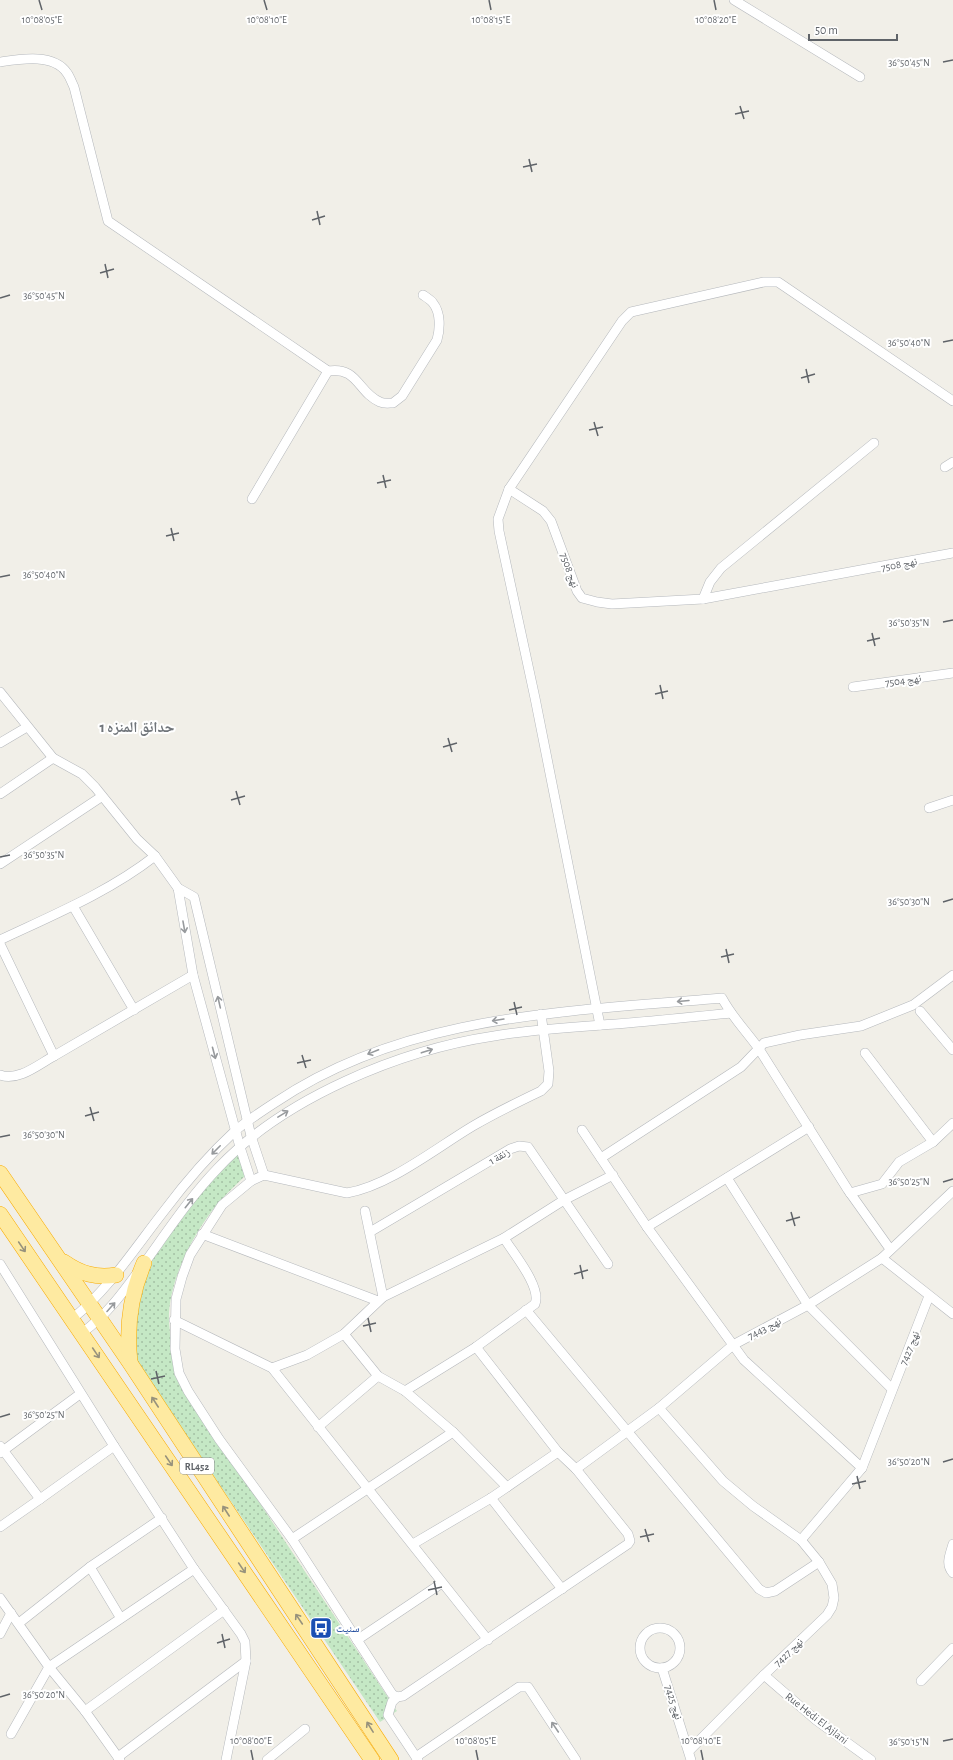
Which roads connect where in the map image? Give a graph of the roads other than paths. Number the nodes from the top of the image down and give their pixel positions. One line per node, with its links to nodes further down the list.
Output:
1 (734, 0): 3 (street)
2 (0, 62): 5 (street)
3 (860, 77)
4 (423, 295): 5 (street)
5 (328, 370): 9 (street)
6 (953, 401): 8 (street)
7 (874, 443): 11 (street)
8 (509, 489): 11 (street, نهج 7508); 30 (street)
9 (252, 499)
10 (953, 553): 11 (street, نهج 7508)
11 (703, 599)
12 (953, 673): 13 (street, نهج 7504)
13 (853, 687)
14 (0, 692): 15 (street)
15 (27, 727): 16 (street); 17 (street)
16 (0, 743)
17 (52, 758): 18 (street); 19 (street)
18 (0, 794)
19 (102, 797): 22 (street); 23 (street)
20 (953, 800): 21 (street)
21 (929, 808)
22 (155, 856): 24 (street); 25 (street)
23 (0, 864)
24 (178, 888): 28 (street, one-way to 28); 42 (street, one-way to 24)
25 (73, 906): 26 (street); 31 (street)
26 (0, 940)
27 (0, 944): 40 (street)
28 (193, 975): 31 (street); 46 (street, one-way to 46)
29 (953, 975): 37 (street)
30 (597, 1009): 33 (street, one-way to 30); 34 (street); 35 (street)
31 (134, 1010): 40 (street)
32 (920, 1011): 38 (street)
33 (731, 1013): 35 (street); 37 (street)
34 (541, 1014): 36 (street); 42 (street, one-way to 42)
35 (600, 1025): 36 (street)
36 (543, 1030): 47 (street, one-way to 36); 52 (street)
37 (759, 1049): 44 (street); 50 (street)
38 (953, 1050)
39 (865, 1053): 48 (street)
40 (54, 1056): 41 (street)
41 (0, 1075)
42 (248, 1121): 46 (street); 47 (street)
43 (953, 1123): 48 (street)
44 (809, 1127): 54 (street); 57 (street)
45 (582, 1130): 50 (street)
46 (236, 1131): 49 (street); 71 (street, one-way to 71)
47 (251, 1136): 49 (street); 52 (street)
48 (933, 1142): 57 (street)
49 (240, 1147): 55 (street); 68 (street, one-way to 49)
50 (601, 1158): 53 (street)
51 (0, 1173): 66 (highway, RL452)
52 (264, 1175): 55 (street)
53 (613, 1175): 58 (street); 61 (street)
54 (727, 1178): 61 (street); 75 (street)
55 (251, 1181): 63 (street)
56 (953, 1191): 65 (street, نهج 7443)
57 (850, 1193): 65 (street)
58 (564, 1200): 62 (street, زنقة 1); 64 (street); 69 (street, زنقة 1)
59 (365, 1210): 62 (street)
60 (0, 1214): 78 (highway, RL452, one-way to 78)
61 (647, 1227): 83 (street)
62 (370, 1232): 73 (street)
63 (202, 1234): 73 (street); 80 (street)
64 (504, 1238): 73 (street); 76 (street)
65 (890, 1249): 67 (street, نهج 7443)
66 (56, 1253): 71 (highway); 74 (highway, RL452)
67 (882, 1258): 72 (street); 75 (street, نهج 7443)
68 (144, 1263): 79 (street, one-way to 68); 85 (highway)
69 (608, 1264)
70 (0, 1266): 90 (street)
71 (116, 1275): 74 (street)
72 (929, 1296): 77 (street); 88 (street, نهج 7427)
73 (380, 1299): 82 (street)
74 (90, 1305): 78 (street); 79 (highway, RL452)
75 (808, 1305): 83 (street, نهج 7443); 88 (street)
76 (526, 1310): 84 (street); 94 (street)
77 (953, 1314)
78 (72, 1319): 81 (highway, RL452)
79 (100, 1320): 81 (street); 85 (highway, RL452)
80 (174, 1320): 86 (street); 106 (street)
81 (82, 1333): 139 (highway, RL452, one-way to 139)
82 (344, 1334): 86 (street); 87 (street)
83 (733, 1345): 91 (street, نهج 7443); 98 (street)
84 (476, 1347): 89 (street); 97 (street)
85 (130, 1363): 140 (highway, RL452, one-way to 85)
86 (272, 1368): 92 (street)
87 (378, 1376): 89 (street); 92 (street)
88 (892, 1389): 98 (street, نهج 7427)
89 (405, 1391): 93 (street)
90 (80, 1394): 95 (street); 96 (street)
91 (659, 1408): 94 (street, نهج 7443); 107 (street, نهج 7427)
92 (318, 1427): 101 (street)
93 (453, 1432): 100 (street); 101 (street)
94 (628, 1432): 99 (street, نهج 7443); 110 (street)
95 (114, 1446): 103 (street); 104 (street)
96 (1, 1450): 103 (street)
97 (558, 1452): 99 (street); 100 (street)
98 (862, 1468): 107 (street, نهج 7427)
99 (576, 1469): 115 (street)
100 (507, 1487): 102 (street)
101 (366, 1489): 106 (street); 108 (street)
102 (491, 1498): 108 (street); 115 (street)
103 (40, 1499): 105 (street)
104 (162, 1518): 111 (street); 112 (street)
105 (0, 1527)
106 (292, 1539): 122 (street)
107 (801, 1540): 110 (street, نهج 7427)
108 (413, 1544): 114 (street)
109 (953, 1544): 113 (street)
110 (819, 1562): 128 (street, نهج 7427)
111 (90, 1567): 119 (street); 120 (street)
112 (194, 1568): 117 (street); 119 (street)
113 (953, 1573)
114 (442, 1583): 122 (street); 123 (street)
115 (562, 1589): 123 (street)
116 (0, 1598): 118 (street)
117 (224, 1610): 125 (street); 131 (street)
118 (11, 1613): 120 (street); 121 (street)
119 (120, 1617): 126 (street)
120 (19, 1623): 126 (street)
121 (0, 1634)
122 (357, 1640): 130 (street)
123 (488, 1640): 130 (street)
124 (953, 1648): 129 (street)
125 (246, 1661): 135 (street); 137 (street)
126 (49, 1667): 131 (street); 133 (street)
127 (662, 1668): 127 (street); 134 (street, نهج 7425)
128 (764, 1675): 134 (street, نهج 7427); 142 (street, Rue Hedi El Ajlani)
129 (921, 1681)
130 (397, 1697): 136 (street)
131 (84, 1711): 135 (street)
132 (305, 1729): 138 (street)
133 (11, 1734)
134 (690, 1755)
135 (119, 1758)
136 (417, 1759): 141 (street, one-way to 136)
137 (226, 1760)
138 (267, 1760)
139 (372, 1760)
140 (391, 1760)
141 (576, 1760)
142 (872, 1760)

